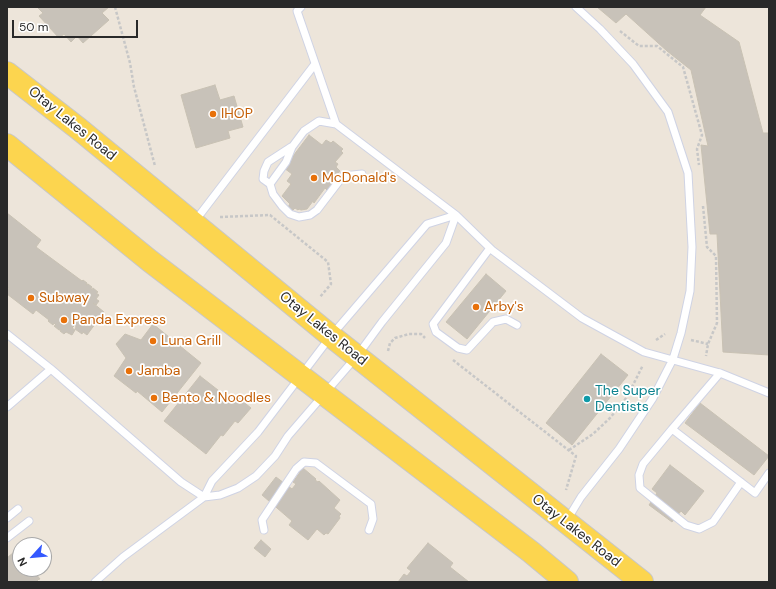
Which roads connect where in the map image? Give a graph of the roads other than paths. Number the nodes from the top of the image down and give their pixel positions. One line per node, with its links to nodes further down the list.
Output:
1 (576, 7): 17 (lane)
2 (298, 8): 3 (lane)
3 (315, 64): 5 (lane); 11 (lane)
4 (7, 73): 11 (main road, Otay Lakes Road)
5 (336, 124): 7 (lane); 10 (lane)
6 (7, 145): 20 (main road)
7 (292, 147): 9 (lane); 9 (lane)
8 (362, 174): 9 (lane)
9 (270, 184)
10 (456, 215): 12 (lane); 15 (lane); 16 (lane)
11 (193, 223): 15 (main road, Otay Lakes Road)
12 (490, 248): 13 (lane); 17 (lane)
13 (517, 324)
14 (7, 334): 18 (lane)
15 (331, 336): 16 (main road, Otay Lakes Road); 20 (lane)
16 (357, 356): 22 (lane); 31 (main road, Otay Lakes Road)
17 (673, 359): 19 (lane); 31 (lane)
18 (51, 369): 23 (lane); 27 (lane)
19 (720, 373): 21 (lane); 24 (lane)
20 (300, 377): 22 (main road); 27 (lane)
21 (769, 394)
22 (324, 395): 27 (lane); 36 (main road)
23 (7, 407)
24 (672, 429): 26 (lane); 26 (lane)
25 (769, 473): 26 (lane)
26 (741, 482)
27 (204, 497): 35 (lane)
28 (18, 509): 29 (lane)
29 (7, 518)
30 (29, 521): 34 (lane)
31 (565, 522): 37 (main road, Otay Lakes Road)
32 (264, 530): 33 (lane)
33 (369, 530)
34 (7, 538)
35 (95, 582)
36 (567, 582)
37 (642, 582)

